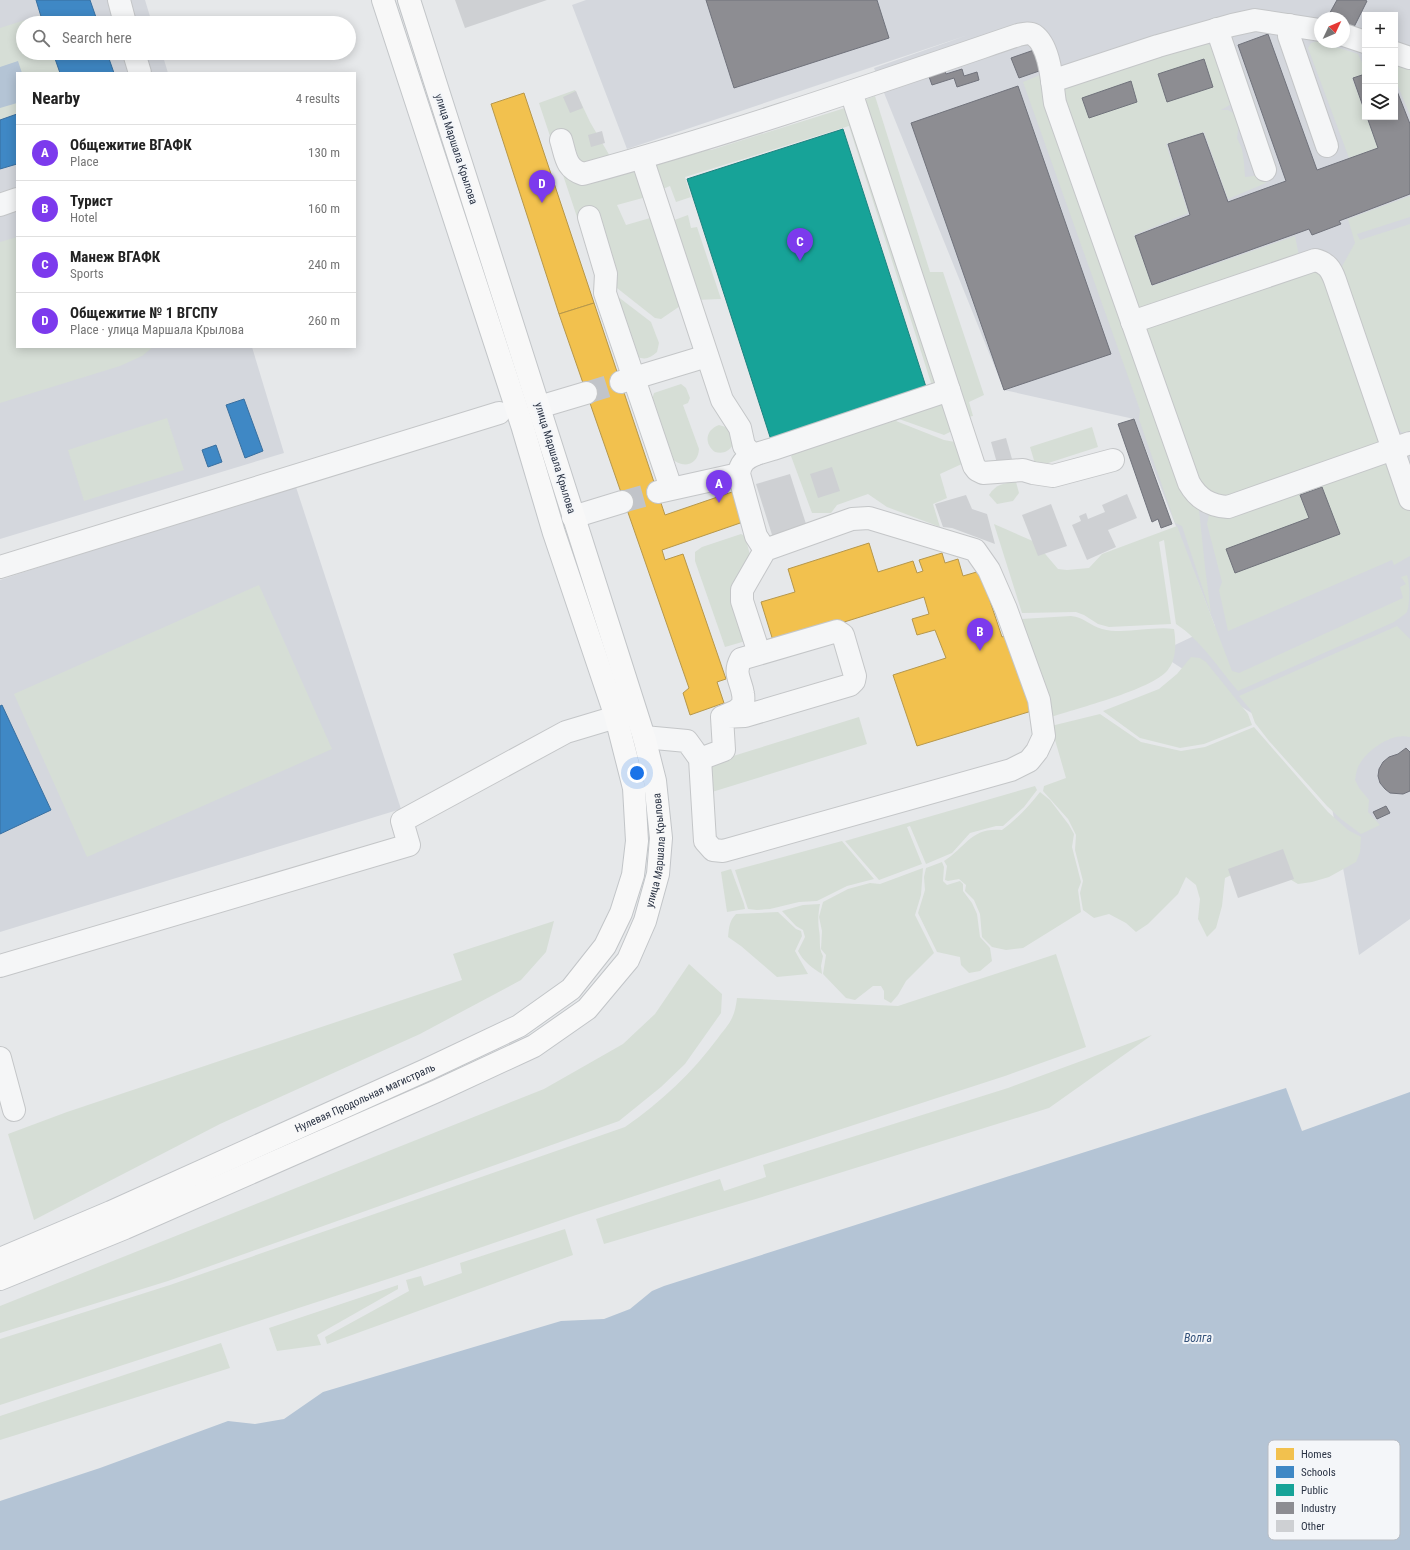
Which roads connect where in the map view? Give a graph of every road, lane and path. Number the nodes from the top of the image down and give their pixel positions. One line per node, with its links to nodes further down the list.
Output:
1 (119, 0): 4 (street)
2 (383, 0): 37 (main road, улица Маршала Крылова)
3 (409, 0): 28 (main road, улица Маршала Крылова)
4 (124, 16)
5 (1289, 25): 6 (street); 7 (street); 17 (street)
6 (1217, 29): 14 (street); 19 (street)
7 (1314, 29)
8 (1350, 37): 9 (street)
9 (1362, 41)
10 (1398, 54): 11 (street)
11 (1410, 58)
12 (136, 60): 13 (street)
13 (140, 72)
14 (1052, 81): 15 (street); 23 (street)
15 (851, 92): 18 (street); 26 (street)
16 (561, 140): 18 (street)
17 (1327, 146)
18 (642, 158): 24 (street)
19 (1264, 170)
20 (16, 199): 21 (street)
21 (0, 205)
22 (589, 217): 25 (street)
23 (1132, 322): 30 (street); 30 (street)
24 (707, 356): 25 (street); 31 (street)
25 (627, 380): 33 (street)
26 (949, 390): 31 (street); 32 (street)
27 (586, 393): 28 (street)
28 (539, 407): 36 (main road, улица Маршала Крылова)
29 (499, 413): 39 (street)
30 (1402, 446): 34 (street)
31 (756, 454): 33 (street)
32 (1113, 460)
33 (739, 474): 38 (street)
34 (1410, 500)
35 (622, 502): 36 (street)
36 (575, 521): 37 (street); 43 (main road, улица Маршала Крылова)
37 (554, 533): 41 (main road, улица Маршала Крылова)
38 (766, 550): 40 (street); 44 (street)
39 (0, 567)
40 (759, 653): 42 (street); 42 (street)
41 (616, 717): 45 (main road, улица Маршала Крылова); 47 (street)
42 (722, 717): 44 (street)
43 (644, 737): 44 (street); 46 (main road, улица Маршала Крылова)
44 (700, 759)
45 (637, 841): 50 (main road, Нулевая Продольная магистраль)
46 (645, 921): 51 (main road, Нулевая Продольная магистраль)
47 (0, 966)
48 (0, 1058): 49 (street)
49 (14, 1110)
50 (0, 1259)
51 (0, 1279)

